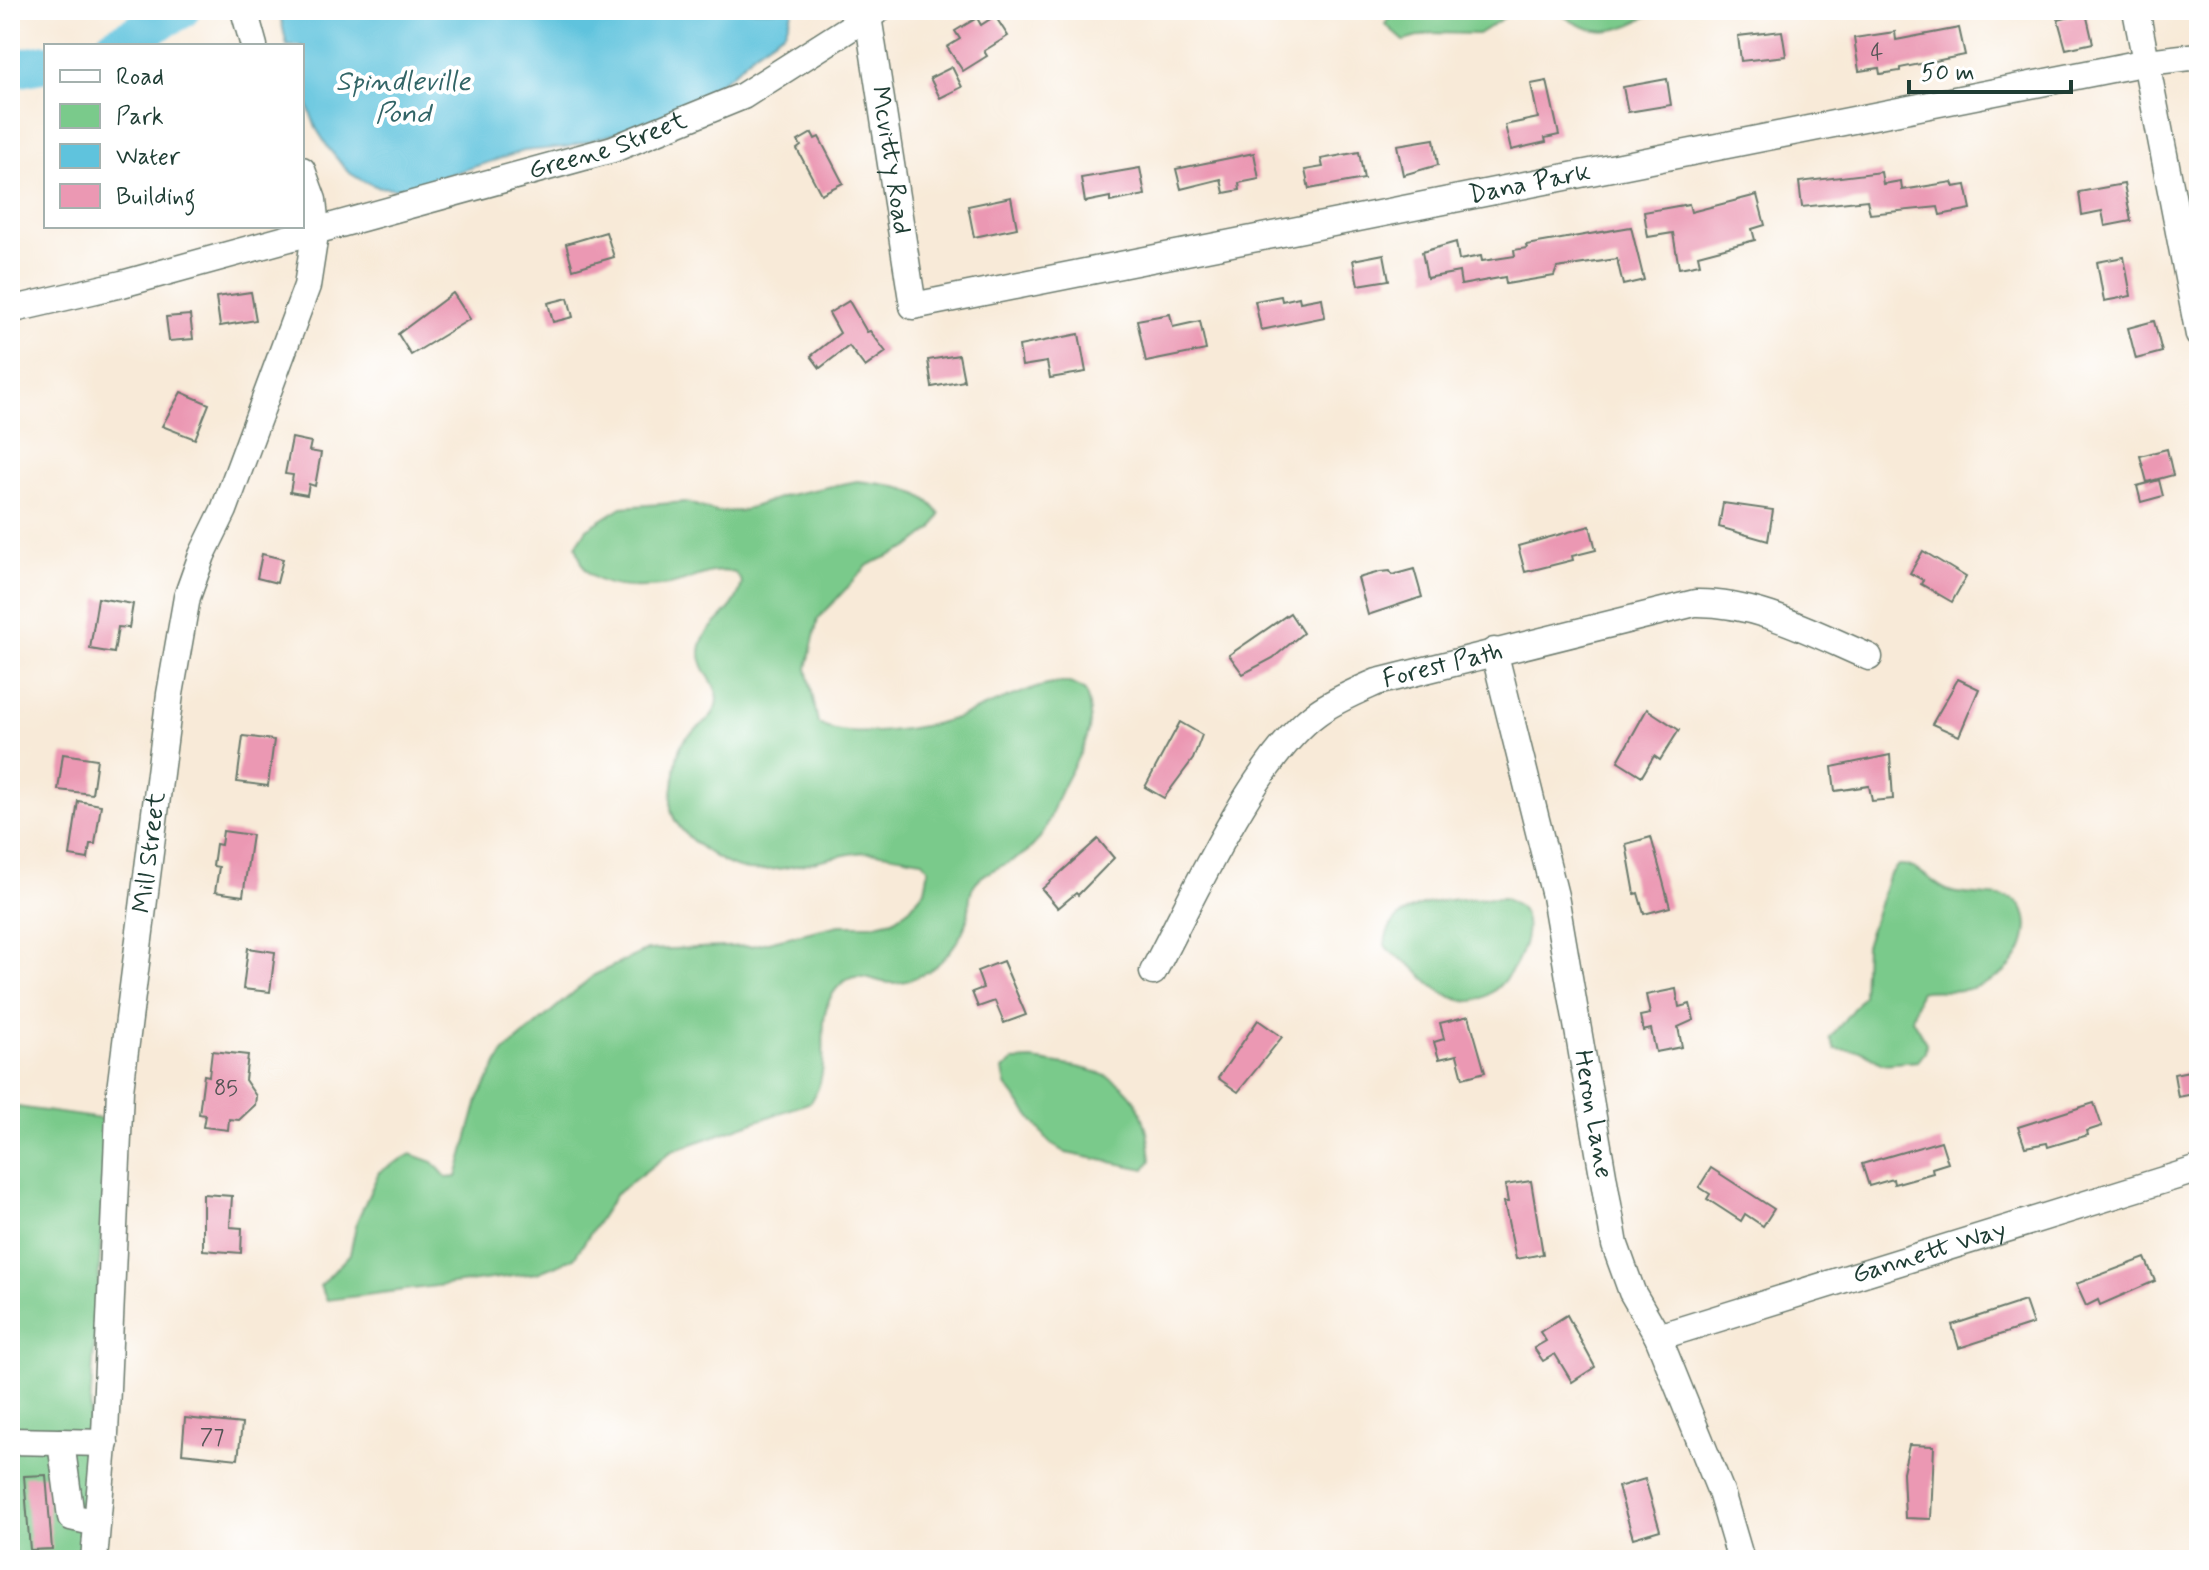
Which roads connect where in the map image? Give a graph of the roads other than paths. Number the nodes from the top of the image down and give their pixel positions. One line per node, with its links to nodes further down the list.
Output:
1 (244, 10): 4 (street)
2 (2136, 10): 6 (street)
3 (873, 13): 8 (street, Greene Street); 9 (street, Mcvitty Road)
4 (253, 44)
5 (2199, 56): 6 (street, Dana Park)
6 (2147, 62): 9 (street, Dana Park); 11 (street)
7 (304, 175): 8 (street, Mill Street)
8 (316, 228): 10 (street, Greene Street); 19 (street, Mill Street)
9 (913, 306)
10 (10, 310)
11 (2199, 335)
12 (1494, 651): 13 (street, Forest Path); 14 (street, Forest Path); 16 (street, Heron Lane)
13 (1869, 657)
14 (1153, 972)
15 (2199, 1169): 16 (street, Gannett Way)
16 (1658, 1337): 22 (street, Heron Lane)
17 (10, 1441): 18 (street)
18 (61, 1442): 19 (street); 20 (street)
19 (105, 1443): 20 (street, Mill Street)
20 (97, 1523): 21 (street, Mill Street)
21 (94, 1560)
22 (1741, 1560)

